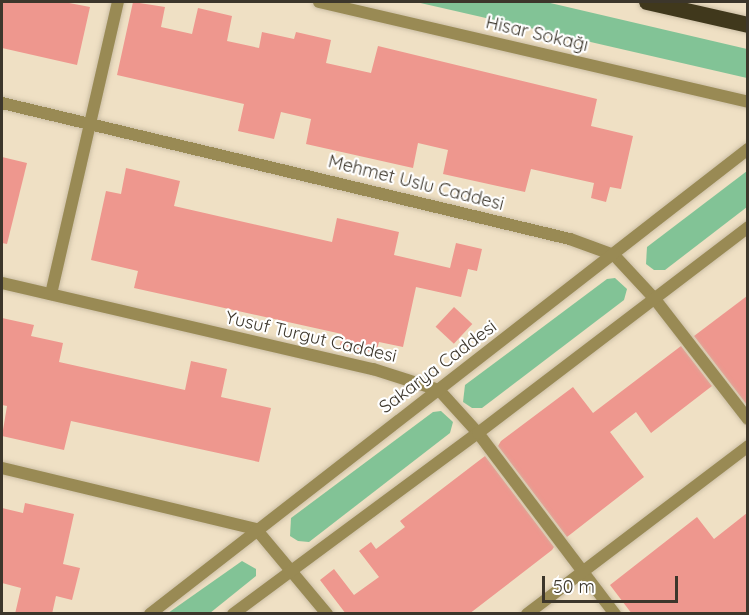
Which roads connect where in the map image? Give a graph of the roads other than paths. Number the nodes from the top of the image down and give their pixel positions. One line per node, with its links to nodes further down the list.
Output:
1 (118, 2): 7 (street)
2 (319, 2): 5 (street, Hisar Sokağı)
3 (647, 2): 4 (highway)
4 (747, 25)
5 (747, 102)
6 (2, 103): 7 (street, Mehmet Uslu Caddesi)
7 (91, 122): 10 (street, Mehmet Uslu Caddesi); 12 (street)
8 (747, 149): 10 (street, Sakarya Caddesi)
9 (747, 227): 13 (street)
10 (614, 255): 13 (street, Mehmet Uslu Caddesi); 14 (street, Sakarya Caddesi)
11 (2, 283): 12 (street, Yusuf Turgut Caddesi)
12 (51, 294): 14 (street, Yusuf Turgut Caddesi)
13 (654, 298): 15 (street, Mehmet Uslu Caddesi); 16 (street)
14 (439, 390): 16 (street); 19 (street, Sakarya Caddesi)
15 (747, 419)
16 (478, 433): 20 (street); 21 (street)
17 (747, 446): 21 (street)
18 (2, 468): 19 (street)
19 (256, 529): 20 (street); 22 (street, Sakarya Caddesi)
20 (292, 569): 23 (street); 24 (street)
21 (584, 571): 25 (street); 26 (street)
22 (150, 614)
23 (233, 614)
24 (327, 614)
25 (527, 614)
26 (615, 614)

